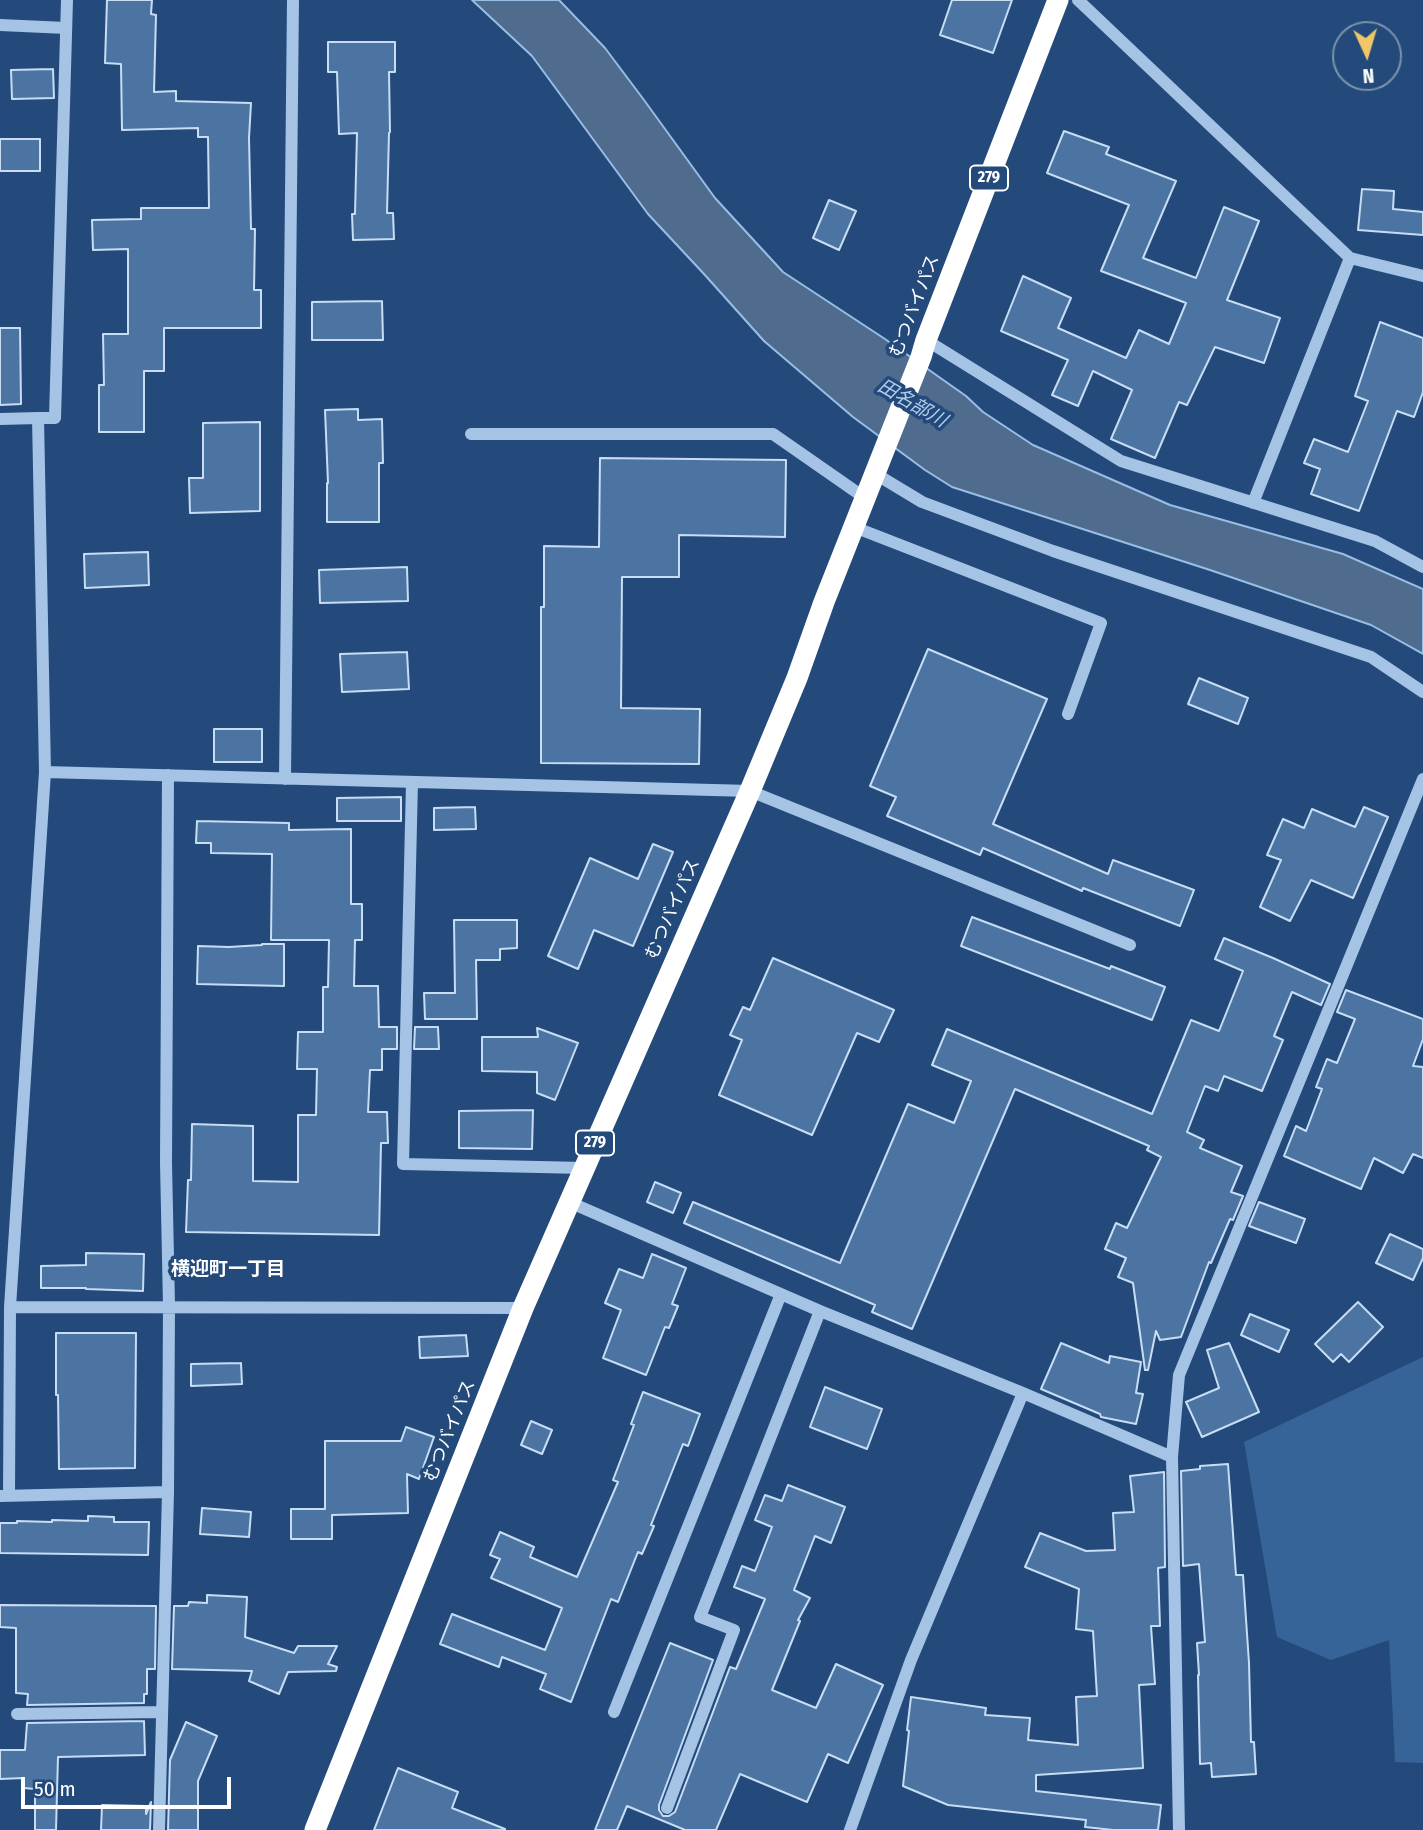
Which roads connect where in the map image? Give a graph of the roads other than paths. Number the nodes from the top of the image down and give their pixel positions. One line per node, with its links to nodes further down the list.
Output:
1 (67, 0): 6 (street)
2 (293, 0): 22 (street)
3 (1058, 0): 9 (highway, むつバイパス / 279)
4 (1078, 0): 7 (street)
5 (0, 25): 6 (street)
6 (65, 28): 10 (street)
7 (1350, 258): 8 (street); 15 (street)
8 (1423, 276)
9 (923, 349): 13 (highway, むつバイパス / 279); 15 (street)
10 (38, 418): 11 (street); 20 (street)
11 (0, 419)
12 (471, 434): 14 (street)
13 (877, 466): 14 (highway, むつバイパス / 279); 18 (street)
14 (864, 498): 16 (highway, むつバイパス / 279)
15 (1253, 503): 17 (street)
16 (853, 527): 19 (street); 25 (highway, むつバイパス / 279)
17 (1421, 560)
18 (1423, 692)
19 (1068, 715)
20 (46, 772): 21 (street); 31 (street)
21 (168, 775): 22 (street); 30 (street)
22 (285, 779): 24 (street)
23 (1423, 779): 35 (street)
24 (412, 782): 25 (street); 27 (street)
25 (750, 791): 26 (street); 27 (highway, むつバイパス / 279)
26 (1130, 945)
27 (584, 1168): 28 (highway, むつバイパス / 279)
28 (569, 1202): 29 (street); 32 (highway, むつバイパス / 279)
29 (781, 1294): 33 (street); 39 (street)
30 (169, 1306): 31 (street); 32 (street); 36 (street)
31 (10, 1307): 37 (street)
32 (523, 1308): 43 (highway, むつバイパス / 279)
33 (820, 1311): 34 (street); 41 (street)
34 (1023, 1393): 35 (street); 44 (street)
35 (1172, 1457): 45 (street)
36 (168, 1492): 37 (street); 38 (street)
37 (4, 1496)
38 (162, 1712): 40 (street); 42 (street)
39 (614, 1712)
40 (18, 1714)
41 (667, 1808)
42 (159, 1830)
43 (315, 1830)
44 (850, 1830)
45 (1179, 1830)

